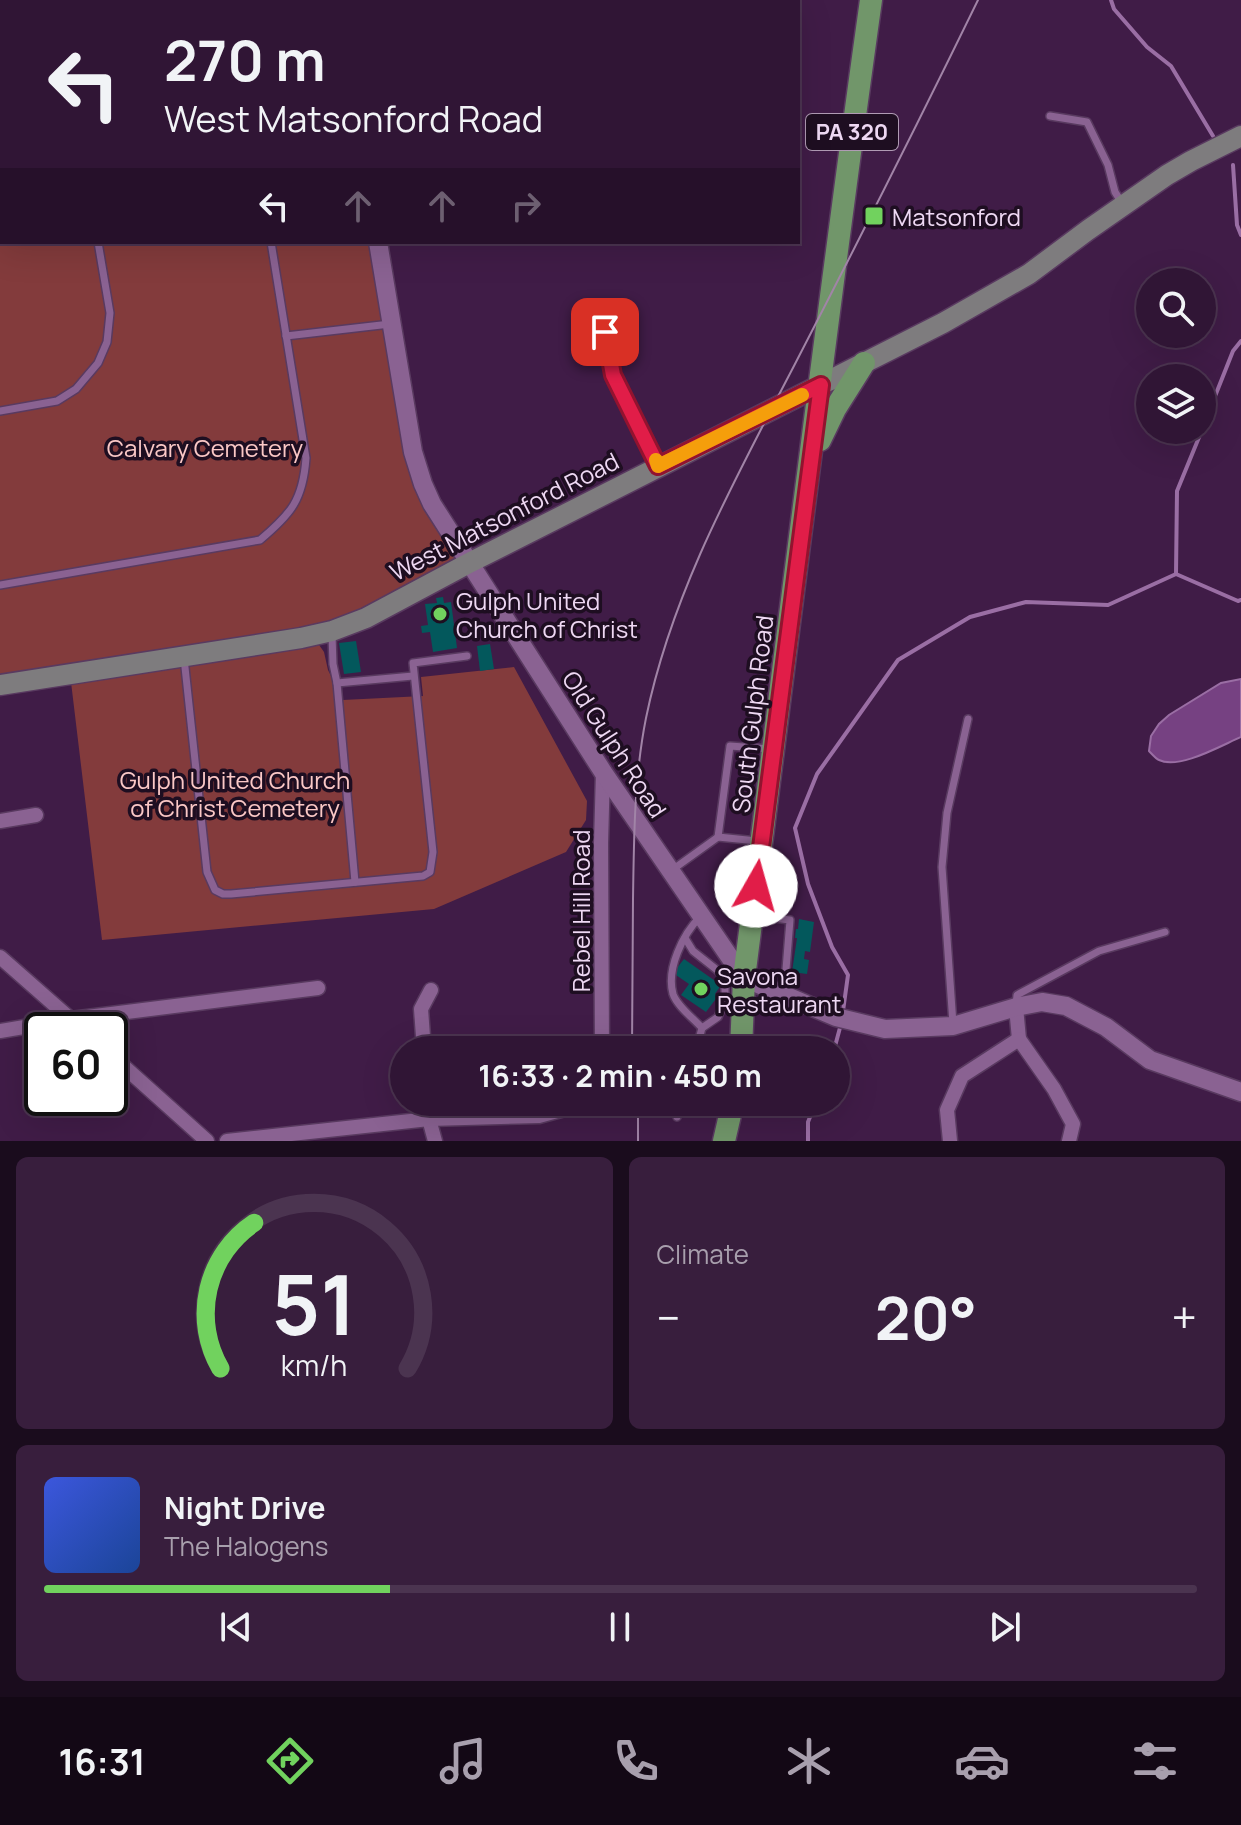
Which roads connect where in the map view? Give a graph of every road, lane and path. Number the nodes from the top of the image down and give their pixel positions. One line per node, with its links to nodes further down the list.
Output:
1 (871, 0): 12 (main road, PA 320)
2 (1050, 116): 4 (lane)
3 (1241, 136): 4 (main road, West Matsonford Road)
4 (1124, 204): 11 (main road, West Matsonford Road)
5 (98, 244): 13 (lane)
6 (271, 244): 10 (lane)
7 (378, 244): 8 (street, Old Gulph Road)
8 (392, 324): 10 (lane); 16 (street, Old Gulph Road)
9 (605, 332): 15 (street)
10 (286, 336): 17 (lane)
11 (864, 363): 12 (main road, West Matsonford Road); 14 (main road)
12 (821, 385): 14 (main road, South Gulph Road / PA 320); 15 (main road, West Matsonford Road)
13 (0, 411)
14 (811, 459): 25 (main road, South Gulph Road / PA 320)
15 (658, 466): 16 (main road, West Matsonford Road)
16 (469, 563): 18 (main road, West Matsonford Road); 26 (street, Old Gulph Road)
17 (0, 585)
18 (332, 631): 19 (main road, West Matsonford Road); 22 (lane)
19 (184, 656): 23 (main road, West Matsonford Road); 32 (lane)
20 (467, 656): 21 (lane)
21 (413, 676): 22 (lane); 32 (lane)
22 (337, 683): 32 (lane)
23 (0, 685)
24 (968, 719): 45 (lane)
25 (774, 749): 29 (lane); 30 (main road, South Gulph Road / PA 320)
26 (603, 772): 31 (street, Old Gulph Road); 50 (street, Rebel Hill Road)
27 (36, 815): 28 (street)
28 (0, 821)
29 (718, 837): 30 (lane); 31 (lane)
30 (762, 842): 34 (main road, South Gulph Road / PA 320)
31 (671, 871): 33 (street, Old Gulph Road)
32 (355, 882)
33 (701, 916): 36 (lane); 38 (street, Old Gulph Road)
34 (752, 916): 38 (main road, South Gulph Road / PA 320); 41 (lane)
35 (1165, 932): 42 (lane)
36 (685, 938): 47 (lane); 47 (lane)
37 (0, 957): 43 (street)
38 (744, 978): 41 (street); 52 (main road, South Gulph Road / PA 320)
39 (318, 988): 44 (street)
40 (431, 990): 49 (street)
41 (784, 996): 45 (street)
42 (1016, 1007): 45 (street); 53 (street); 55 (street)
43 (63, 1012)
44 (127, 1012)
45 (953, 1026)
46 (24, 1027): 48 (street)
47 (702, 1028): 51 (lane)
48 (0, 1031)
49 (423, 1036)
50 (602, 1036)
51 (700, 1036)
52 (742, 1036)
53 (1019, 1039): 64 (street); 65 (street)
54 (128, 1070): 60 (street)
55 (1241, 1092)
56 (429, 1116): 59 (street)
57 (539, 1116): 59 (street)
58 (730, 1116): 63 (main road)
59 (429, 1119): 61 (street); 62 (street)
60 (207, 1141)
61 (227, 1141)
62 (435, 1141)
63 (724, 1141)
64 (950, 1141)
65 (1069, 1141)

